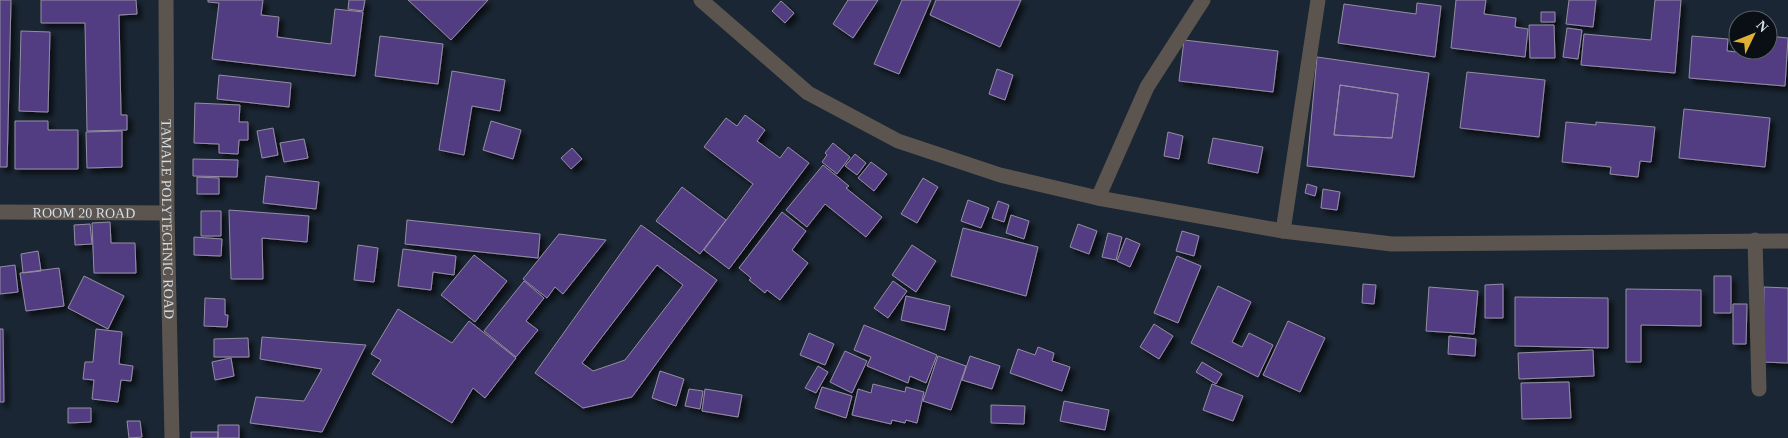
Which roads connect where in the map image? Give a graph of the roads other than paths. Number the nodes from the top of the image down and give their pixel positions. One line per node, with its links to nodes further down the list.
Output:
1 (166, 0): 7 (street, TAMALE POLYTECHNIC ROAD)
2 (702, 0): 5 (street)
3 (1203, 0): 5 (street)
4 (1318, 0): 8 (street)
5 (1098, 198): 8 (street)
6 (0, 212): 7 (street, ROOM 20 ROAD)
7 (167, 213): 12 (street, TAMALE POLYTECHNIC ROAD)
8 (1283, 231): 9 (street)
9 (1754, 240): 10 (street); 11 (street)
10 (1788, 241)
11 (1759, 388)
12 (172, 438)

